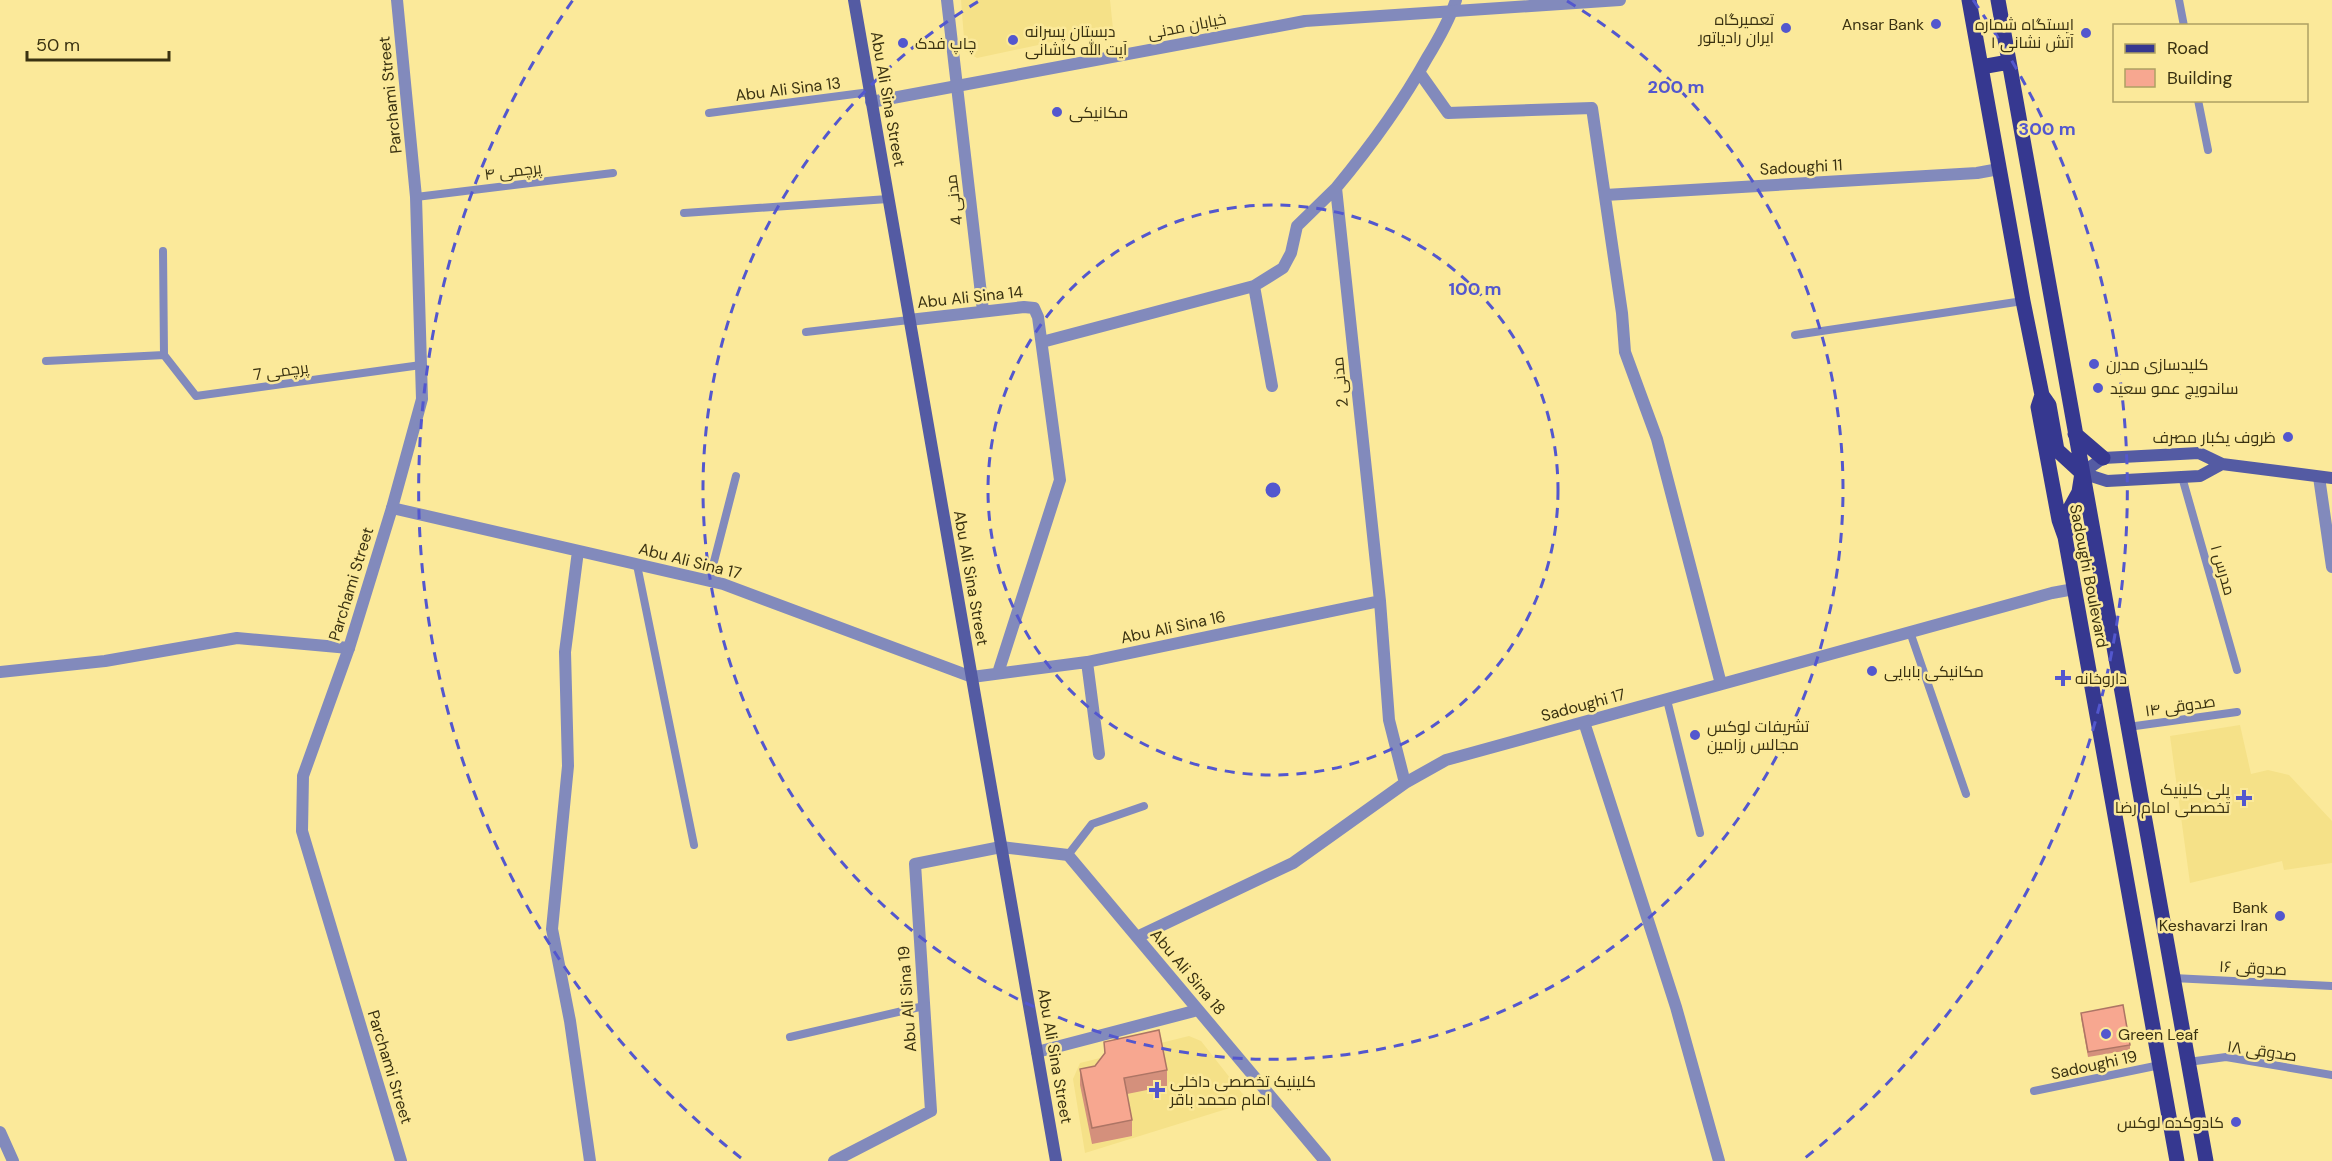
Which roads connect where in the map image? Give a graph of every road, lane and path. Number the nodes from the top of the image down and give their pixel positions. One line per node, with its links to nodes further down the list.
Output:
1 (397, 0): 22 (street, Parchami Street)
2 (854, 0): 14 (main road, Abu Ali Sina Street)
3 (947, 0): 13 (street, مدنی 4)
4 (1620, 0): 8 (street, خیابان مدنی)
5 (1998, 0): 10 (main road, Sadoughi Boulevard)
6 (2179, 0): 9 (lane)
7 (1970, 1): 11 (main road, Sadoughi Boulevard)
8 (1454, 5): 12 (street); 13 (street, خیابان مدنی)
9 (2184, 24)
10 (2009, 62): 11 (main road); 38 (main road, Sadoughi Boulevard)
11 (1981, 67): 18 (main road, Sadoughi Boulevard)
12 (1419, 72): 20 (street); 21 (street)
13 (957, 86): 14 (street, خیابان مدنی); 28 (street, مدنی 4)
14 (870, 97): 16 (lane, Abu Ali Sina 13); 23 (main road, Abu Ali Sina Street)
15 (2198, 102): 17 (lane)
16 (709, 113)
17 (2208, 150)
18 (1999, 169): 21 (street, Sadoughi 11); 27 (main road, Sadoughi Boulevard)
19 (613, 173): 22 (lane, پرچمی ۴)
20 (1336, 188): 26 (street); 53 (street, مدنی 2)
21 (1605, 195): 61 (street)
22 (416, 197): 35 (street, Parchami Street)
23 (888, 199): 24 (lane); 29 (main road, Abu Ali Sina Street)
24 (684, 213)
25 (163, 251): 33 (lane)
26 (1254, 285): 32 (street); 36 (street)
27 (2023, 300): 31 (lane); 37 (main road, Sadoughi Boulevard)
28 (983, 311): 29 (street, Abu Ali Sina 14); 32 (street, Abu Ali Sina 14)
29 (909, 320): 30 (lane); 60 (main road, Abu Ali Sina Street)
30 (806, 332)
31 (1795, 335)
32 (1042, 342): 59 (street)
33 (164, 355): 34 (lane); 35 (lane, پرچمی 7)
34 (46, 361)
35 (421, 365): 46 (street, Parchami Street)
36 (1272, 386)
37 (2042, 395): 41 (main road); 47 (main road, Sadoughi Boulevard)
38 (2075, 434): 39 (main road); 41 (main road, Sadoughi Boulevard)
39 (2103, 458): 40 (main road); 41 (main road)
40 (2222, 464): 43 (main road); 44 (main road)
41 (2082, 473): 43 (main road); 47 (main road); 65 (main road, Sadoughi Boulevard)
42 (736, 476): 51 (lane)
43 (2182, 477): 57 (lane, مدرس ۱)
44 (2319, 477): 45 (main road); 50 (street)
45 (2332, 478)
46 (392, 508): 48 (street, Abu Ali Sina 17); 55 (street, Parchami Street)
47 (2065, 537): 52 (main road, Sadoughi Boulevard)
48 (578, 551): 49 (street, Abu Ali Sina 17); 88 (street)
49 (637, 565): 51 (street, Abu Ali Sina 17); 71 (lane)
50 (2332, 567)
51 (710, 581): 60 (street, Abu Ali Sina 17)
52 (2074, 589): 54 (street, Sadoughi 17); 82 (main road, Sadoughi Boulevard)
53 (1380, 601): 56 (street, Abu Ali Sina 16); 67 (street, مدنی 2)
54 (1910, 632): 61 (street, Sadoughi 17); 68 (lane)
55 (349, 648): 58 (street); 87 (street, Parchami Street)
56 (1087, 662): 59 (street, Abu Ali Sina 16); 66 (street)
57 (2238, 670)
58 (0, 672)
59 (998, 673): 60 (street, Abu Ali Sina 16)
60 (972, 676): 72 (main road, Abu Ali Sina Street)
61 (1721, 684): 62 (street, Sadoughi 17)
62 (1667, 700): 64 (street, Sadoughi 17); 70 (lane)
63 (2237, 712): 65 (lane, صدوقی ۱۴)
64 (1584, 722): 67 (street, Sadoughi 17); 92 (street)
65 (2128, 727): 75 (main road, Sadoughi Boulevard)
66 (1100, 754)
67 (1405, 783): 74 (street, Sadoughi 17)
68 (1966, 794)
69 (1144, 806): 73 (lane)
70 (1700, 833)
71 (694, 845)
72 (1001, 847): 73 (street); 77 (street, Abu Ali Sina 19); 80 (main road, Abu Ali Sina Street)
73 (1068, 855): 74 (street, Abu Ali Sina 18)
74 (1137, 937): 78 (street, Abu Ali Sina 18)
75 (2173, 978): 76 (lane, صدوقی ۱۶); 81 (main road, Sadoughi Boulevard)
76 (2332, 986)
77 (924, 1006): 79 (lane); 89 (street, Abu Ali Sina 19)
78 (1198, 1010): 80 (street); 91 (street, Abu Ali Sina 18)
79 (790, 1037)
80 (1037, 1052): 90 (main road, Abu Ali Sina Street)
81 (2188, 1062): 83 (lane, صدوقی ۱۸); 94 (main road, Sadoughi Boulevard)
82 (2160, 1065): 84 (lane, Sadoughi 19); 93 (main road, Sadoughi Boulevard)
83 (2332, 1075)
84 (2034, 1091)
85 (0, 1132): 86 (street)
86 (13, 1161)
87 (401, 1161)
88 (590, 1161)
89 (834, 1161)
90 (1056, 1161)
91 (1325, 1161)
92 (1719, 1161)
93 (2177, 1161)
94 (2206, 1161)

